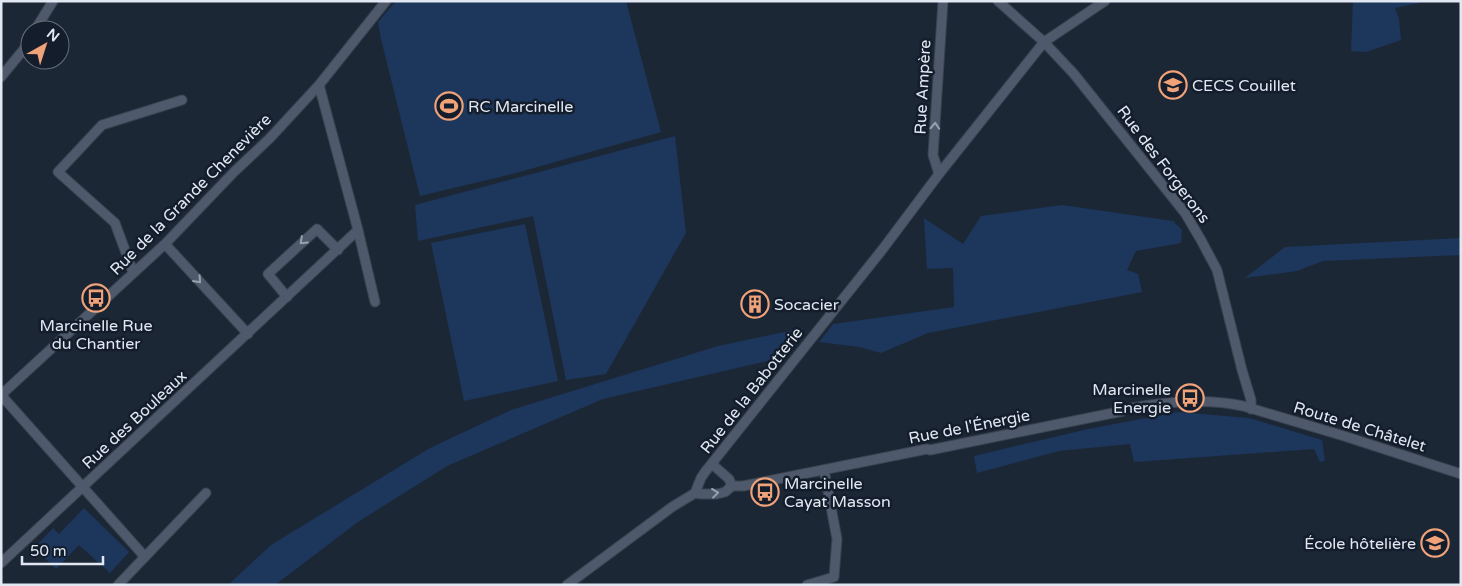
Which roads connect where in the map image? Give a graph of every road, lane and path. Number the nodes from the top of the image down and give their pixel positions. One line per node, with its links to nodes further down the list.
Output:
1 (53, 1): 6 (street)
2 (386, 1): 10 (street, Rue de la Grande Chenevière)
3 (942, 1): 12 (street, Rue Ampère, one-way to 3)
4 (998, 1): 7 (street, Rue des Forgerons)
5 (1104, 1): 7 (street, Rue de la Babotterie)
6 (41, 20)
7 (1044, 42): 12 (street, Rue de la Babotterie); 21 (street, Rue des Forgerons)
8 (20, 54): 9 (street)
9 (1, 77)
10 (319, 84): 13 (street); 14 (street, Rue de la Grande Chenevière)
11 (182, 100): 16 (street)
12 (939, 174): 22 (street, Rue de la Babotterie)
13 (358, 230): 15 (street, Rue des Bouleaux); 18 (street)
14 (165, 244): 16 (street, Rue de la Grande Chenevière); 19 (street, one-way to 19)
15 (338, 250): 17 (street, Rue des Bouleaux); 17 (street, one-way to 17)
16 (133, 272): 20 (street, Rue de la Grande Chenevière)
17 (287, 297): 19 (street, Rue des Bouleaux)
18 (375, 302)
19 (248, 334): 25 (street, Rue des Bouleaux)
20 (1, 395): 25 (street)
21 (1251, 409): 23 (street, Rue de l'Énergie); 24 (street, Route de Châtelet)
22 (712, 464): 26 (street); 28 (street, Rue de la Babotterie)
23 (824, 470): 26 (street, Rue de l'Énergie); 33 (street)
24 (1461, 474)
25 (82, 486): 29 (street); 30 (street, Rue des Bouleaux)
26 (732, 486): 28 (street, Rue de l'Énergie, one-way to 26)
27 (206, 493): 29 (street)
28 (696, 493): 32 (street)
29 (145, 557): 31 (street)
30 (1, 563)
31 (118, 585)
32 (567, 585)
33 (807, 585)

